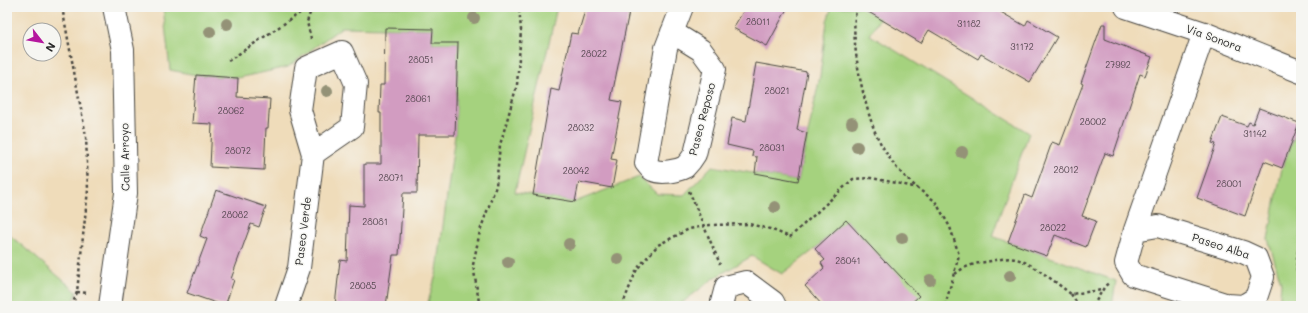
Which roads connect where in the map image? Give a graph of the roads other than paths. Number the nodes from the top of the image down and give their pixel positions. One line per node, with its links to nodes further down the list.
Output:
1 (114, 7): 9 (street, Calle Arroyo)
2 (682, 7): 4 (street, Paseo Reposo)
3 (1126, 7): 5 (street, Via Sonora)
4 (672, 32): 4 (street, Paseo Reposo)
5 (1204, 33): 6 (street, Via Sonora); 8 (street, Paseo Alba)
6 (1301, 72)
7 (312, 154): 7 (street, Paseo Verde); 10 (street, Paseo Verde)
8 (1135, 230): 8 (street, Paseo Alba)
9 (110, 306)
10 (286, 306)
11 (721, 306): 12 (street)
12 (775, 306)

